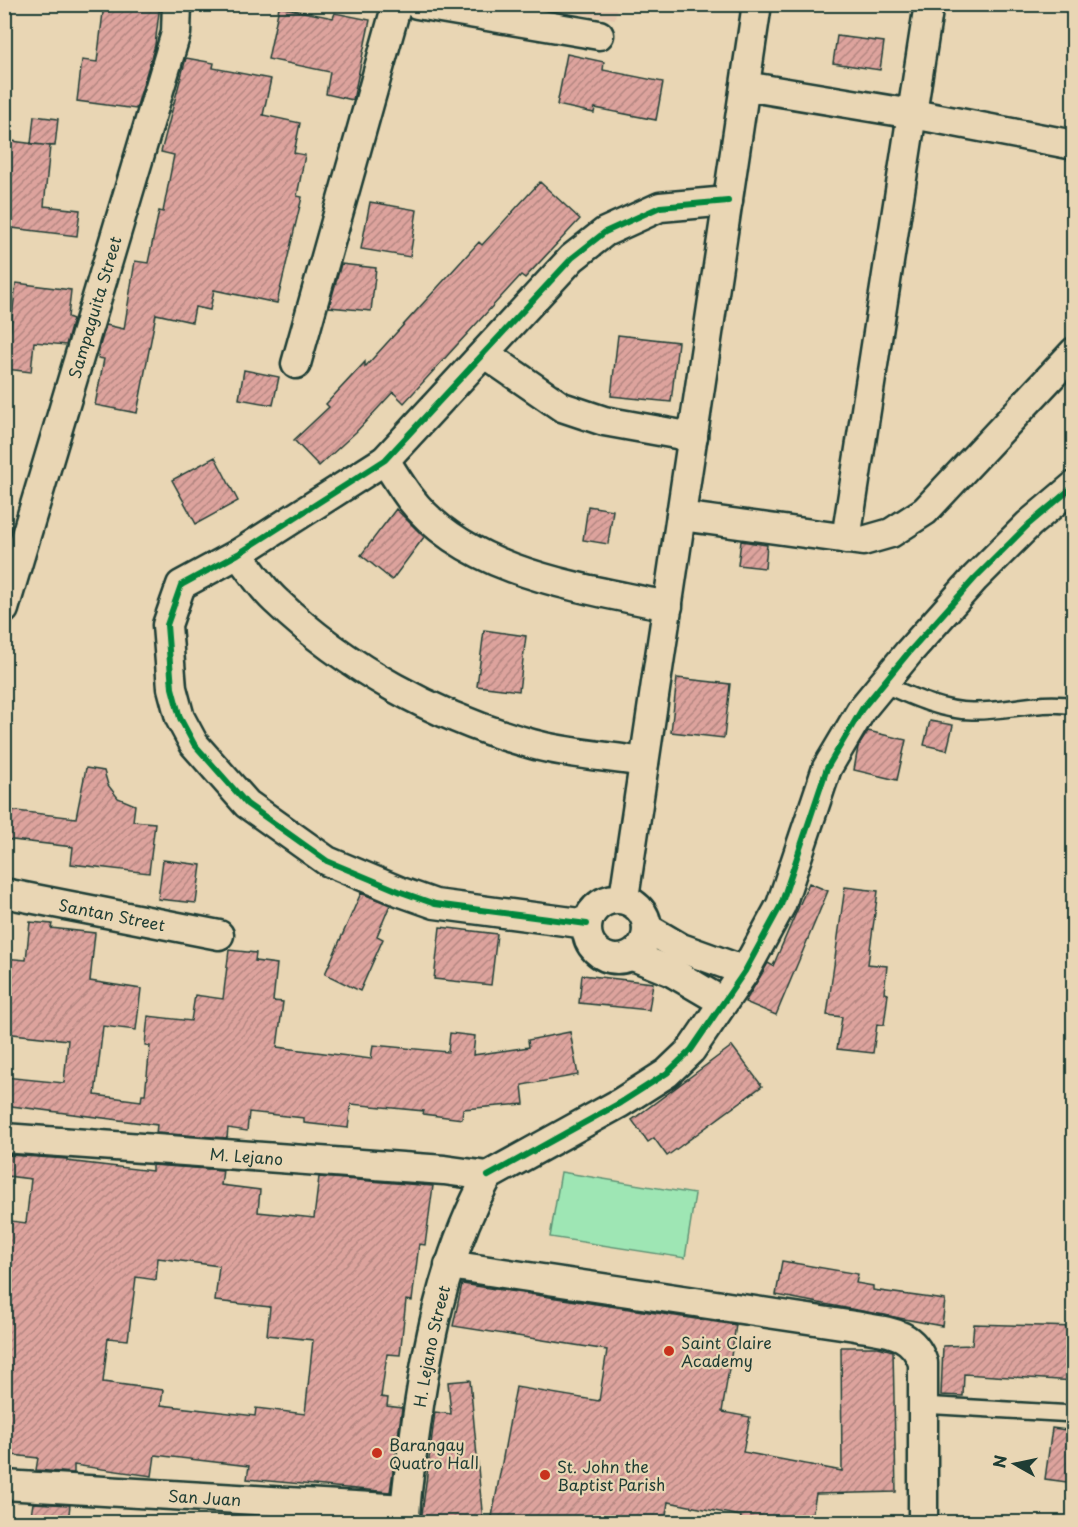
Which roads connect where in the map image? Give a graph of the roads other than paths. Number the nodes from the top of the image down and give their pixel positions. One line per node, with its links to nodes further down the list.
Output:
1 (177, 4): 21 (street, Sampaguita Street)
2 (397, 4): 13 (street)
3 (417, 4): 6 (street)
4 (757, 4): 7 (street)
5 (929, 4): 8 (street)
6 (599, 35)
7 (745, 86): 8 (street); 10 (street)
8 (913, 114): 9 (street); 18 (street)
9 (1074, 146)
10 (728, 201): 12 (street); 14 (street)
11 (1074, 352): 18 (street)
12 (485, 354): 14 (street); 15 (street)
13 (296, 364)
14 (693, 437): 17 (street)
15 (385, 460): 19 (street); 20 (street)
16 (1074, 486): 22 (street)
17 (681, 516): 18 (street); 20 (street)
18 (846, 539)
19 (238, 554): 24 (street); 27 (street)
20 (668, 606): 24 (street)
21 (4, 609)
22 (883, 684): 23 (lane); 31 (street)
23 (1074, 706)
24 (644, 762): 26 (street)
25 (4, 893): 29 (street, Santan Street)
26 (624, 898): 27 (street); 28 (street)
27 (587, 924): 30 (street)
28 (647, 928): 30 (street); 31 (street)
29 (219, 935)
30 (633, 956): 32 (street)
31 (745, 971): 32 (street)
32 (723, 1002): 34 (street)
33 (4, 1138): 34 (street, M. Lejano)
34 (488, 1176): 35 (street, H. Lejano Street)
35 (449, 1265): 36 (street); 39 (street, H. Lejano Street)
36 (922, 1405): 37 (lane); 40 (street)
37 (1074, 1414)
38 (4, 1485): 39 (street, San Juan)
39 (405, 1516)
40 (923, 1522)

